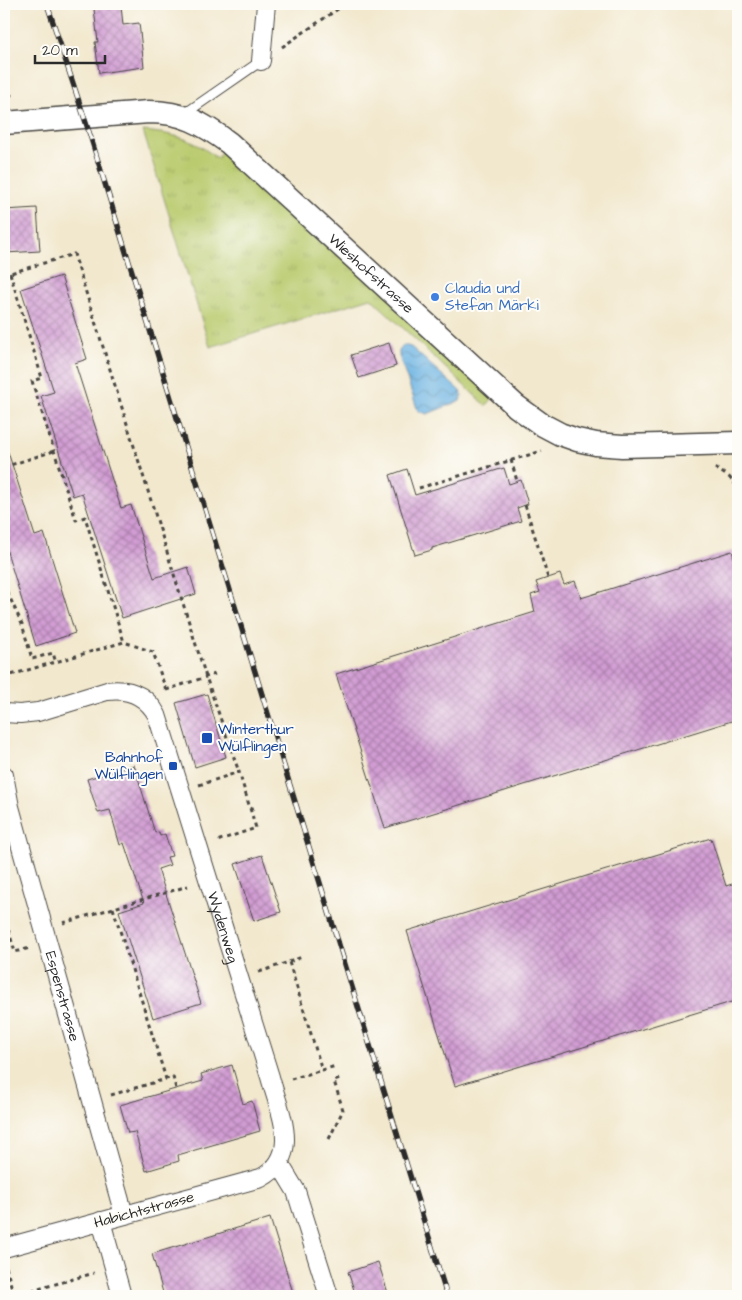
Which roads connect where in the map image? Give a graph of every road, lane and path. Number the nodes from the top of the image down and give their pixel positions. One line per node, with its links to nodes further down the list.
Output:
1 (266, 4): 3 (street)
2 (345, 4): 3 (path)
3 (261, 62): 4 (lane)
4 (183, 115): 5 (street, Wieshofstrasse); 8 (street, Wieshofstrasse)
5 (4, 123)
6 (10, 274): 7 (path); 10 (path); 23 (path)
7 (4, 275)
8 (738, 442)
9 (545, 450): 11 (path)
10 (54, 451): 12 (path); 20 (path)
11 (511, 460): 14 (path); 16 (path)
12 (4, 466)
13 (723, 472): 15 (path)
14 (517, 481)
15 (738, 487)
16 (419, 488)
17 (525, 505): 18 (path)
18 (548, 578)
19 (4, 585): 21 (path)
20 (124, 642): 21 (path); 23 (path)
21 (56, 662): 24 (path)
22 (215, 674): 23 (path)
23 (206, 677): 27 (path)
24 (4, 678)
25 (4, 713): 34 (street, Wydenweg)
26 (238, 747): 27 (path)
27 (231, 749): 28 (path)
28 (239, 772): 30 (path); 32 (path)
29 (4, 775): 51 (street, Espenstrasse)
30 (196, 786)
31 (256, 807): 32 (path)
32 (250, 809): 33 (path)
33 (215, 842)
34 (208, 880): 35 (path); 41 (street, Wydenweg)
35 (113, 908): 37 (path); 44 (path)
36 (4, 915): 38 (path)
37 (58, 925)
38 (30, 948)
39 (302, 957): 40 (path)
40 (289, 962): 41 (path); 43 (path)
41 (239, 978): 46 (street, Wydenweg)
42 (336, 1066): 43 (path)
43 (322, 1070): 46 (path)
44 (166, 1079): 47 (path); 48 (path)
45 (340, 1079): 49 (path)
46 (272, 1084): 50 (street, Wydenweg)
47 (176, 1089)
48 (107, 1096)
49 (329, 1140)
50 (279, 1163): 51 (street, Habichtstrasse); 57 (street)
51 (124, 1216): 52 (street, Habichtstrasse)
52 (101, 1221): 53 (street, Habichtstrasse); 56 (street)
53 (4, 1256): 55 (path)
54 (100, 1272): 55 (path)
55 (17, 1296)
56 (122, 1296)
57 (329, 1296)

